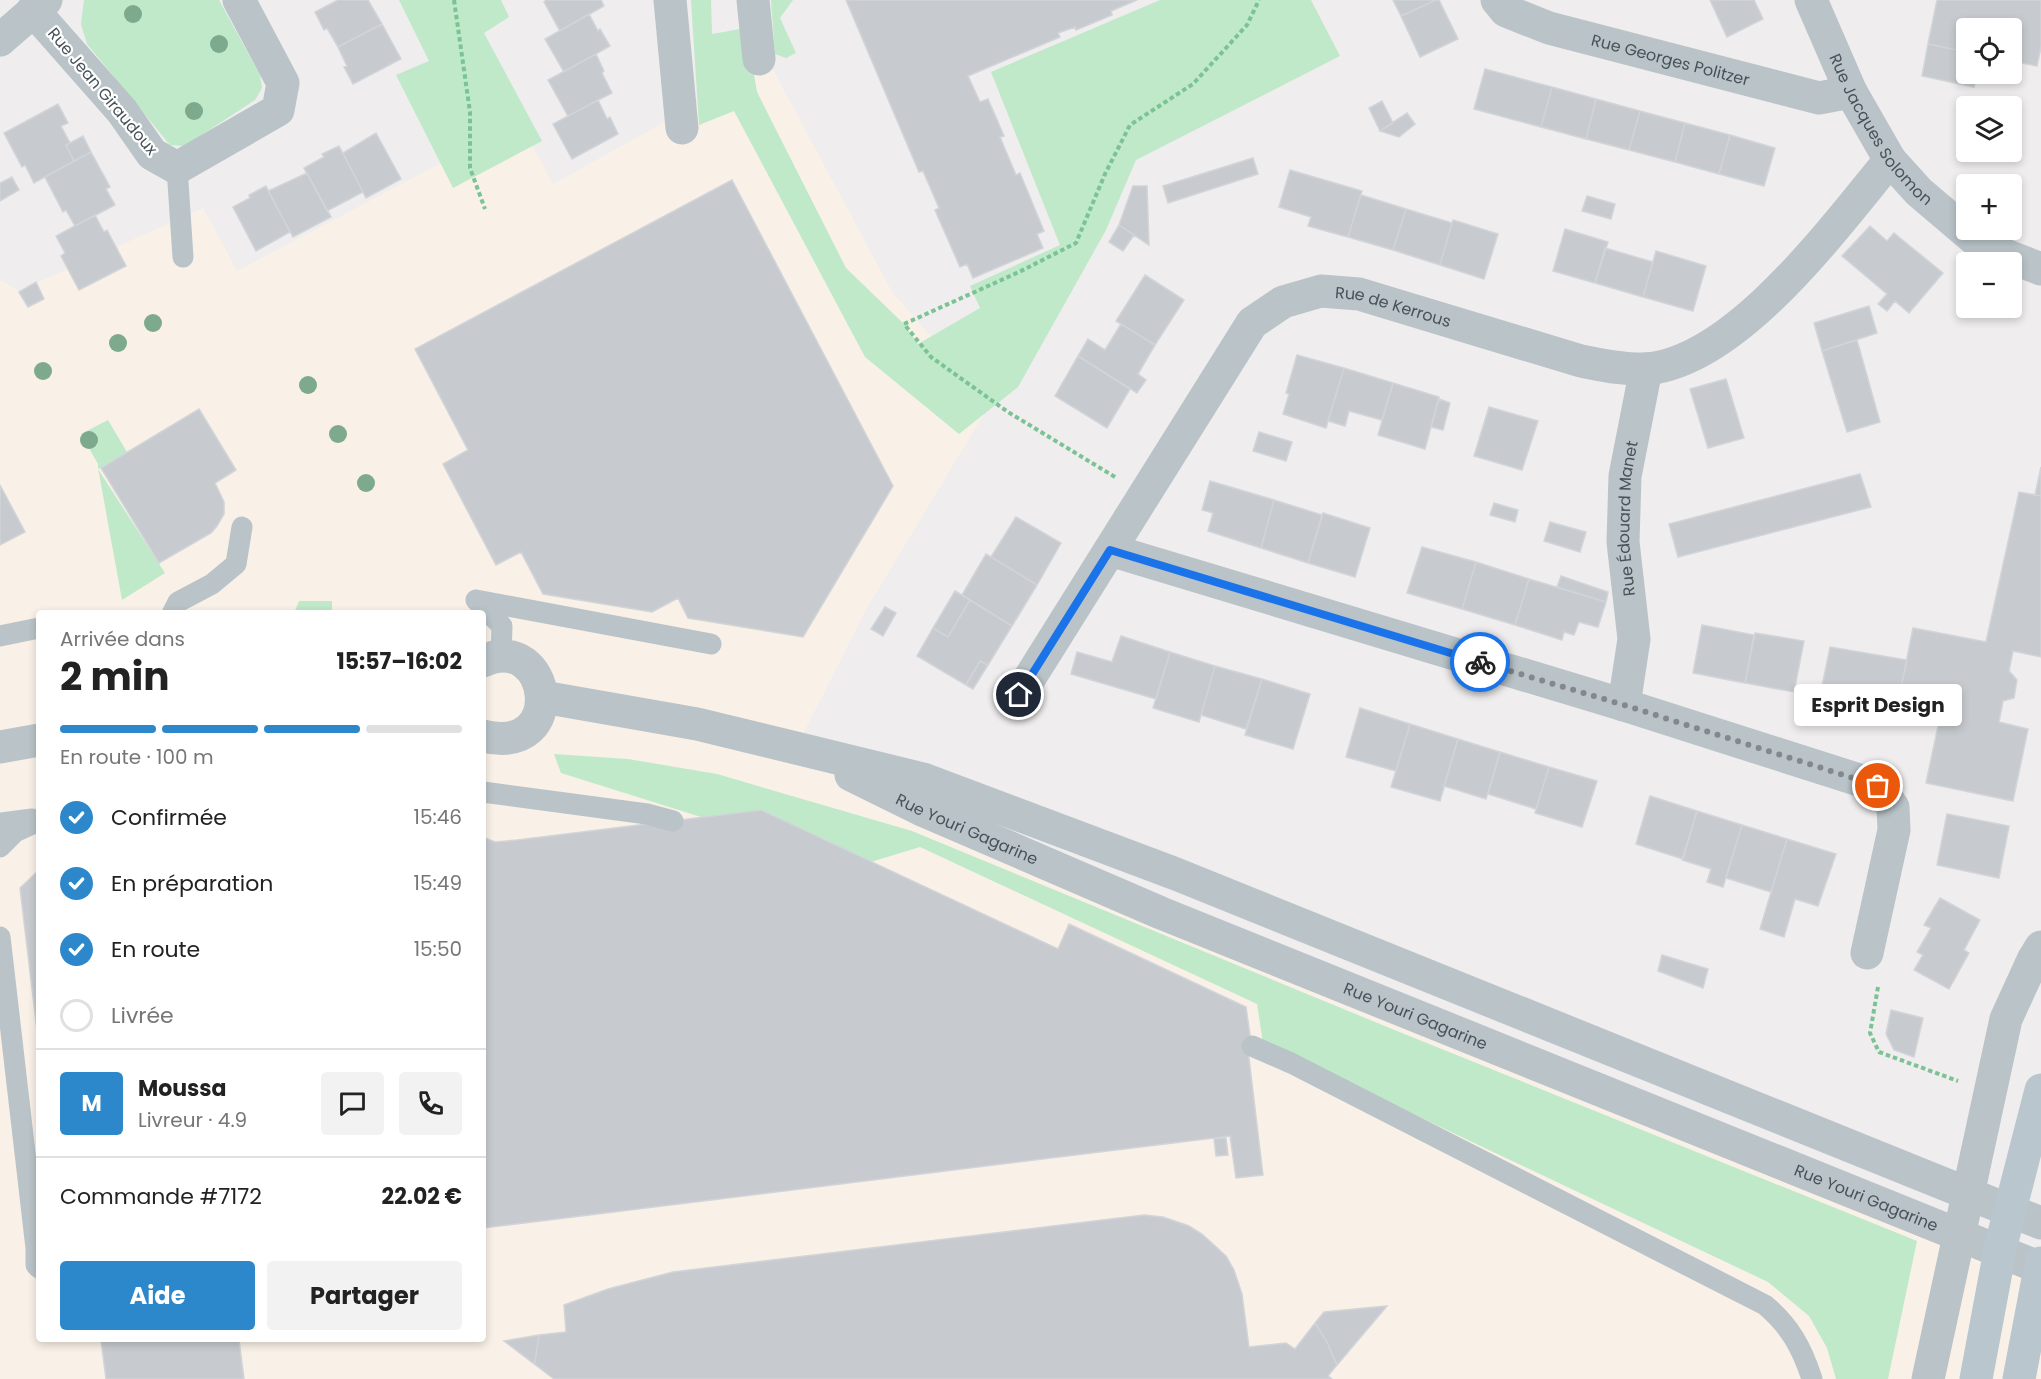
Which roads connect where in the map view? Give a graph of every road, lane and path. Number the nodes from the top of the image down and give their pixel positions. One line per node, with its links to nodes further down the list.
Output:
1 (239, 0): 14 (street)
2 (454, 0): 15 (path)
3 (670, 0): 12 (street)
4 (753, 0): 10 (street)
5 (1259, 0): 19 (path)
6 (1497, 0): 11 (street, Rue Georges Politzer)
7 (1810, 0): 11 (street, Rue Jacques Solomon)
8 (42, 3): 9 (street); 14 (street, Rue Jean Giraudoux)
9 (0, 40)
10 (759, 59)
11 (1851, 92): 13 (street, Rue Jacques Solomon)
12 (682, 128)
13 (1890, 160): 17 (street, Rue Jacques Solomon); 18 (street, Rue de Kerrous)
14 (177, 168): 16 (lane)
15 (485, 210)
16 (183, 257)
17 (2041, 269)
18 (1646, 369): 19 (street, Rue de Kerrous); 29 (street, Rue Édouard Manet)
19 (1144, 495): 21 (street, Rue de Kerrous)
20 (242, 527): 22 (lane)
21 (1110, 550): 27 (street, Rue de Kerrous); 29 (street)
22 (174, 610)
23 (36, 629): 24 (lane)
24 (0, 636)
25 (711, 644): 26 (lane)
26 (492, 659): 28 (street)
27 (1019, 695)
28 (543, 697): 30 (street); 33 (street, Rue Youri Gagarine)
29 (1624, 705): 42 (street)
30 (486, 737)
31 (36, 741): 32 (street)
32 (0, 747)
33 (795, 748): 46 (street, Rue Youri Gagarine); 51 (street, Rue Youri Gagarine)
34 (486, 792): 36 (lane)
35 (36, 820): 38 (lane)
36 (673, 821)
37 (36, 822): 39 (lane)
38 (0, 823)
39 (0, 847)
40 (0, 937): 48 (lane)
41 (2041, 947): 45 (street)
42 (1867, 952): 45 (path)
43 (1252, 1046): 52 (lane)
44 (2041, 1090): 54 (main road)
45 (1990, 1092): 53 (street)
46 (2041, 1223)
47 (36, 1248): 50 (lane)
48 (36, 1248)
49 (2041, 1263): 55 (main road)
50 (36, 1265)
51 (2041, 1268)
52 (1812, 1379)
53 (1928, 1379)
54 (1976, 1379)
55 (2019, 1379)

